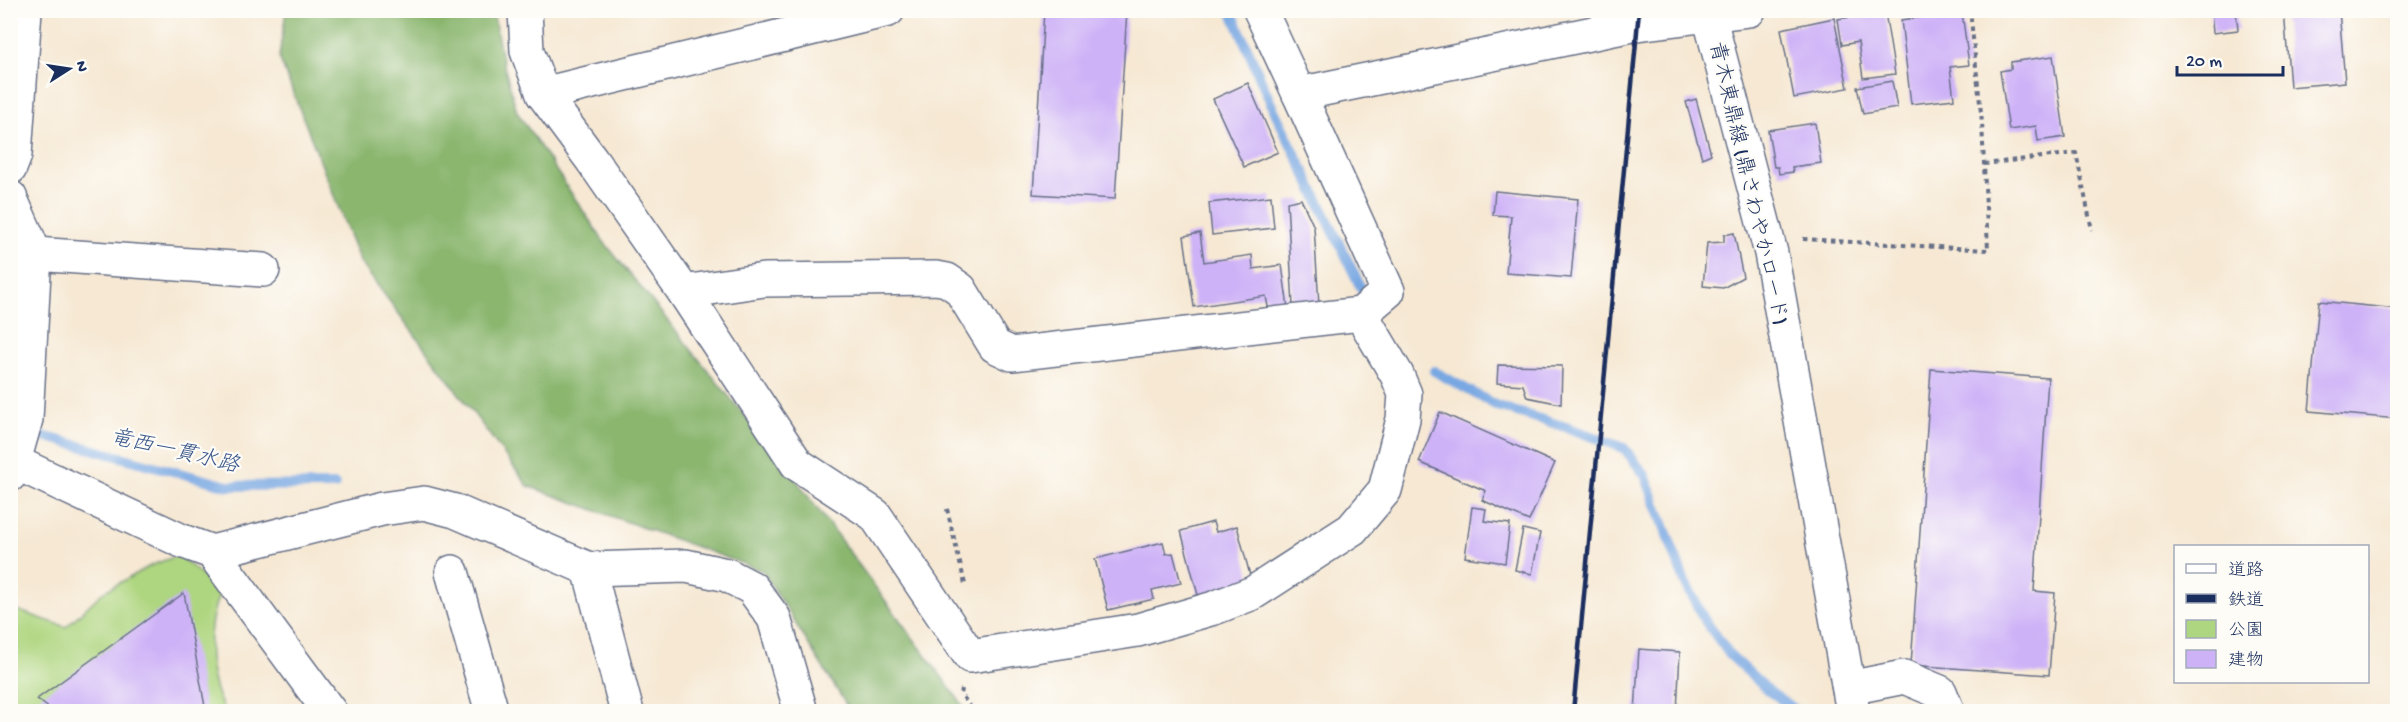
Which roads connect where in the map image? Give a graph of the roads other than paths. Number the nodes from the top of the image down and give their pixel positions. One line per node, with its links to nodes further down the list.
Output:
1 (25, 10): 9 (street)
2 (525, 10): 7 (street)
3 (888, 10): 7 (street)
4 (1260, 10): 8 (street)
5 (1749, 10): 6 (street)
6 (1709, 15): 8 (street, 青木東鼎線 (鼎さわやかロード)); 19 (street, 青木東鼎線 (鼎さわやかロード))
7 (543, 94): 13 (street)
8 (1299, 94): 14 (street)
9 (10, 168)
10 (10, 197): 11 (street)
11 (34, 254): 12 (street); 15 (street)
12 (263, 270)
13 (684, 292): 14 (street); 14 (street)
14 (1361, 314)
15 (12, 466): 16 (street)
16 (212, 552): 17 (street); 20 (street)
17 (589, 569): 22 (street); 23 (street)
18 (452, 572): 21 (street)
19 (1851, 700): 24 (street)
20 (330, 711)
21 (492, 711)
22 (627, 711)
23 (801, 711)
24 (1948, 711)

